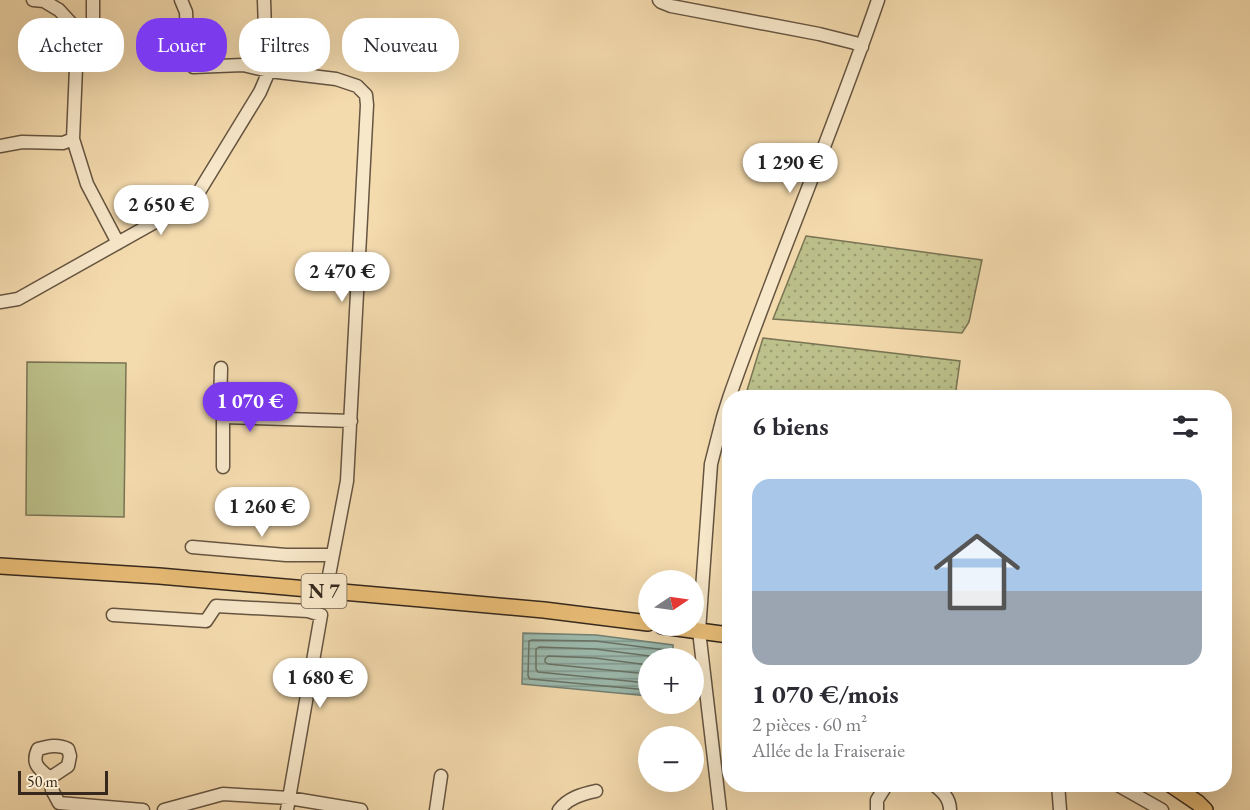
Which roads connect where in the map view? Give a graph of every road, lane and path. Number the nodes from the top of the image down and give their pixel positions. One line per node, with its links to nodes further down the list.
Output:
1 (33, 0): 7 (street)
2 (93, 0): 8 (street)
3 (181, 0): 11 (street)
4 (264, 0): 9 (street)
5 (659, 0): 10 (street)
6 (878, 0): 10 (street)
7 (66, 18)
8 (93, 18)
9 (265, 18)
10 (862, 47): 20 (street)
11 (239, 65)
12 (75, 72): 15 (street)
13 (269, 72): 17 (street)
14 (277, 72): 22 (street)
15 (73, 140): 16 (street); 17 (street)
16 (0, 146)
17 (118, 243): 18 (street)
18 (0, 302)
19 (221, 368): 21 (street)
20 (732, 390)
21 (223, 417): 22 (street); 24 (street)
22 (351, 421): 26 (street)
23 (722, 421): 28 (street)
24 (223, 466)
25 (192, 547): 26 (street)
26 (332, 555): 29 (street)
27 (0, 566): 29 (main road, N 7)
28 (703, 570)
29 (326, 591): 31 (main road, N 7)
30 (113, 615): 43 (street)
31 (638, 622)
32 (704, 632): 33 (main road)
33 (722, 634)
34 (700, 636): 51 (street)
35 (441, 776): 49 (street)
36 (50, 778): 44 (street)
37 (596, 791): 50 (street)
38 (882, 792): 52 (street)
39 (943, 792): 53 (street)
40 (1059, 792): 54 (street)
41 (1130, 792): 55 (street)
42 (1181, 792): 45 (main road)
43 (288, 804): 47 (street); 48 (street)
44 (117, 808): 46 (street)
45 (1202, 808)
46 (143, 810)
47 (164, 810)
48 (361, 810)
49 (436, 810)
50 (559, 810)
51 (720, 810)
52 (877, 810)
53 (950, 810)
54 (1060, 810)
55 (1162, 810)

